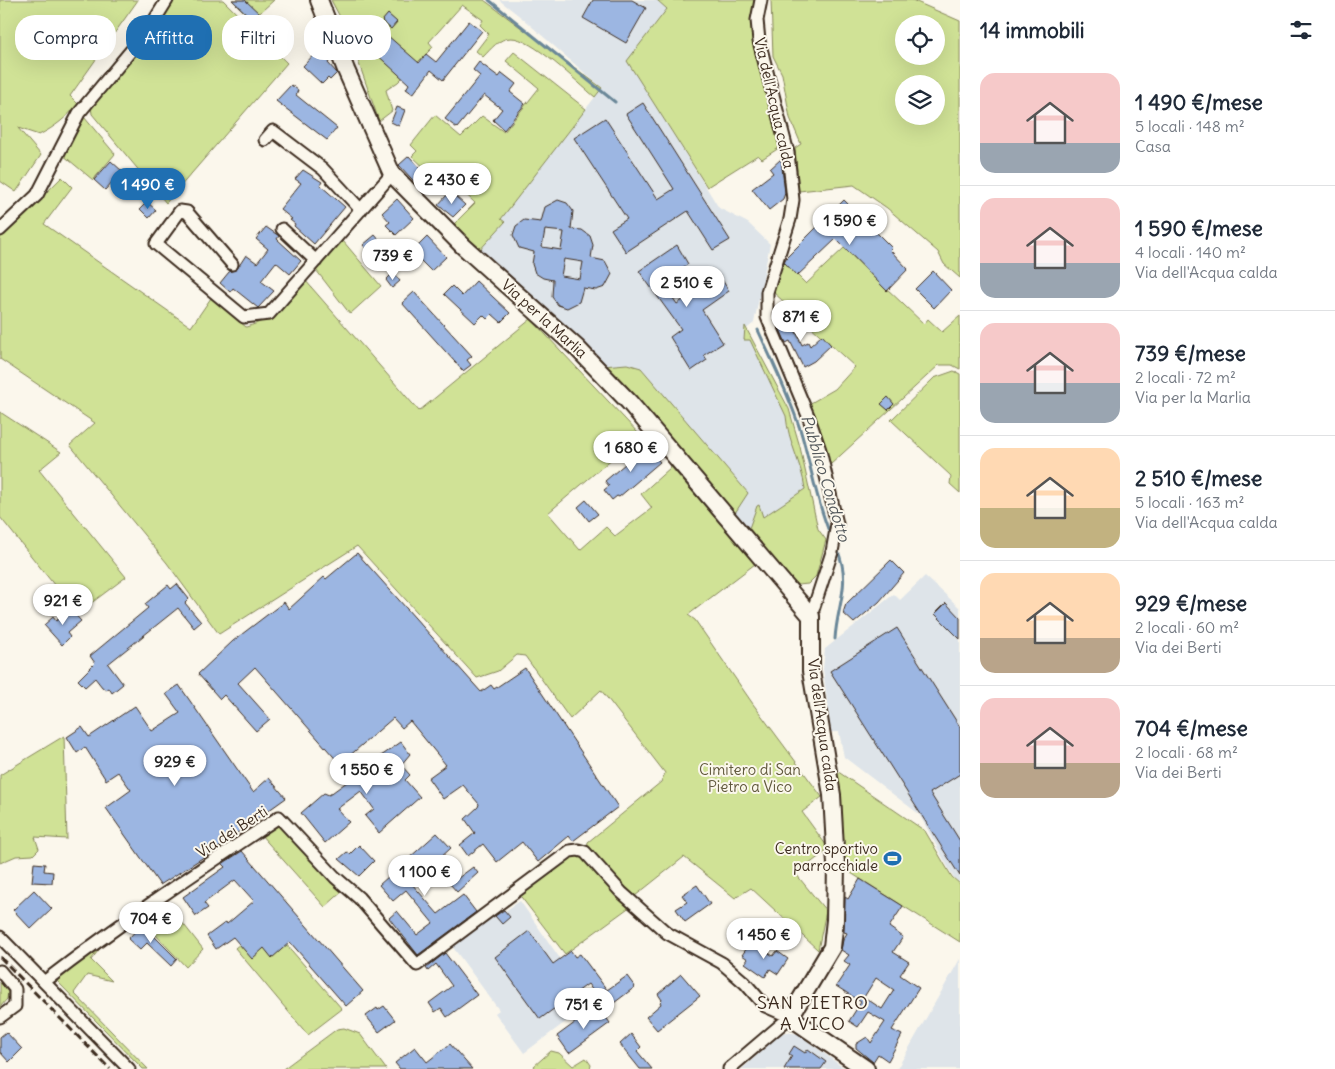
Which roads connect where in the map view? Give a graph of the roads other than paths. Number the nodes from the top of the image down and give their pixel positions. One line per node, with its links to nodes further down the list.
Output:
1 (167, 0): 8 (street)
2 (319, 0): 5 (street, Via per la Marlia)
3 (760, 0): 11 (street, Via dell'Acqua calda)
4 (265, 140): 6 (street)
5 (392, 174): 6 (street); 11 (street, Via per la Marlia)
6 (361, 210): 9 (street)
7 (282, 229): 9 (street)
8 (0, 230)
9 (316, 261): 10 (street)
10 (232, 264)
11 (811, 616): 15 (street, Via dell'Acqua calda)
12 (0, 937): 14 (street)
13 (0, 971): 16 (street)
14 (44, 982): 17 (street, Via dei Berti); 19 (street)
15 (808, 988): 17 (street, Via dell'Acqua calda); 18 (street, Via dell'Acqua calda)
16 (0, 1017)
17 (790, 1017): 18 (street); 20 (street)
18 (817, 1036): 21 (street)
19 (128, 1069)
20 (729, 1069)
21 (866, 1069)

